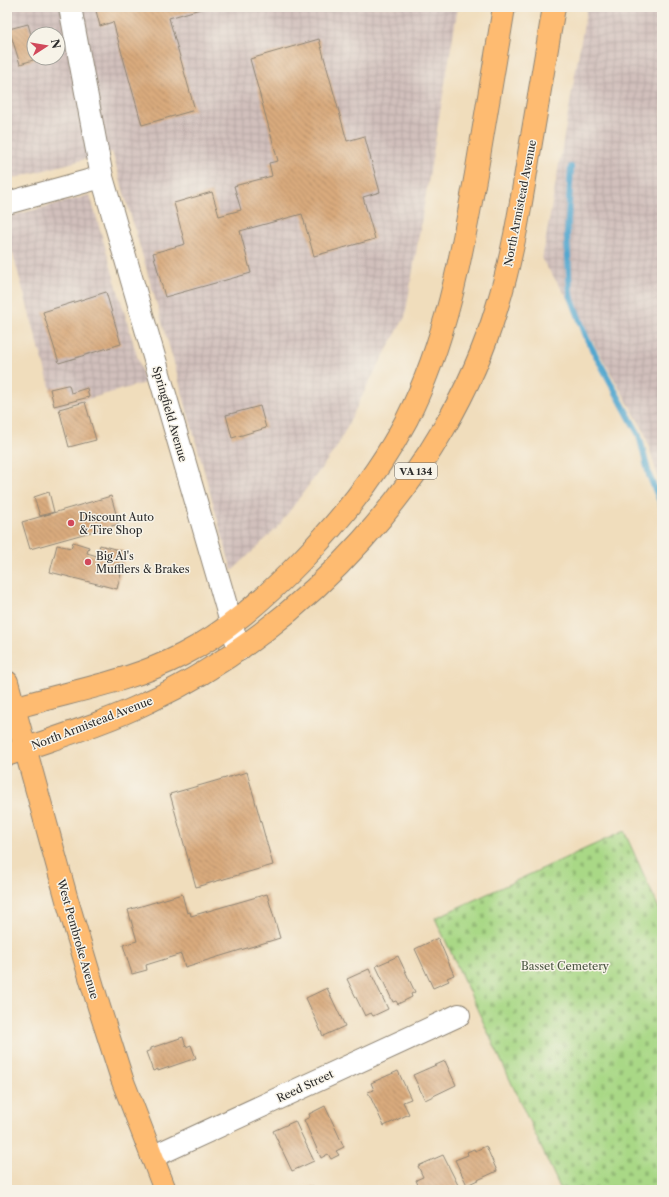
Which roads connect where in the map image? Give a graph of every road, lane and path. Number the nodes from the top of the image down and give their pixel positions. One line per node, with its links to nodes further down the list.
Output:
1 (70, 7): 4 (street, Springfield Avenue)
2 (504, 7): 6 (main road, VA 134)
3 (554, 7): 7 (main road, North Armistead Avenue / VA 134)
4 (102, 177): 5 (street); 6 (street, Springfield Avenue)
5 (7, 203)
6 (231, 624): 7 (street, Springfield Avenue); 9 (main road, VA 134)
7 (238, 650): 10 (main road, North Armistead Avenue / VA 134)
8 (7, 682): 9 (main road, West Pembroke Avenue)
9 (10, 709): 10 (main road, West Pembroke Avenue)
10 (16, 751): 12 (main road, West Pembroke Avenue)
11 (458, 1015): 12 (street, Reed Street)
12 (152, 1157): 13 (main road, West Pembroke Avenue)
13 (166, 1190)

